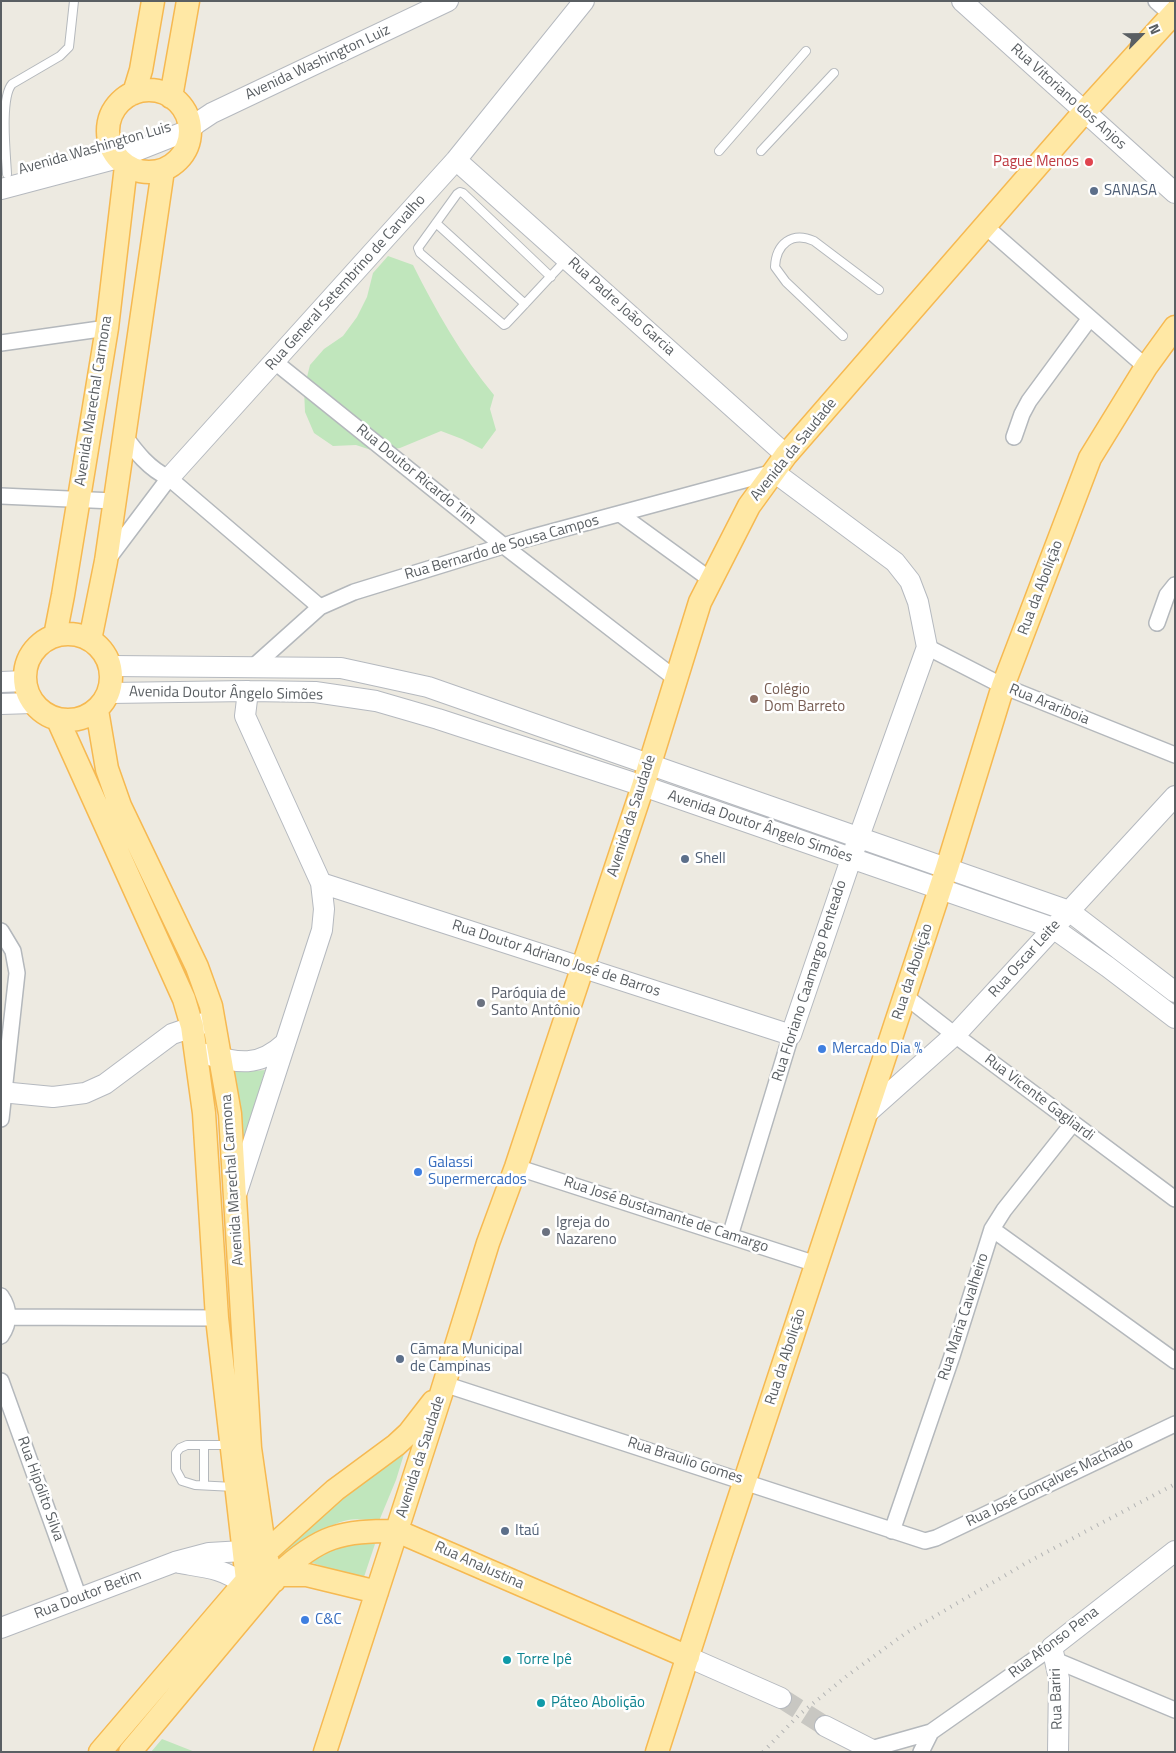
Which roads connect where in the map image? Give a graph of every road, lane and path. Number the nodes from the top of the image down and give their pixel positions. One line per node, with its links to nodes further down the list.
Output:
1 (74, 1): 19 (lane)
2 (153, 1): 10 (main road)
3 (188, 1): 11 (main road)
4 (448, 1): 13 (street, Avenida Washington Luiz)
5 (584, 1): 17 (street, Rua General Setembrino de Carvalho)
6 (962, 1): 12 (street, Rua Vitoriano dos Anjos)
7 (1168, 10): 12 (main road, Avenida da Saudade)
8 (806, 51): 14 (lane)
9 (834, 73): 15 (lane)
10 (134, 93): 11 (main road); 16 (main road, Avenida Marechal Carmona)
11 (171, 97): 13 (main road)
12 (1085, 111): 20 (street, Rua Vitoriano dos Anjos); 22 (main road, Avenida da Saudade)
13 (192, 125): 16 (street, Avenida Washington Luis); 18 (main road)
14 (719, 151)
15 (761, 151)
16 (118, 157): 18 (main road); 19 (street, Avenida Washington Luis); 29 (main road, Avenida Marechal Carmona)
17 (456, 160): 23 (street, Rua Padre João Garcia); 32 (street, Rua General Setembrino de Carvalho)
18 (163, 170): 34 (main road)
19 (3, 180)
20 (1175, 193)
21 (436, 223): 24 (lane); 26 (lane); 26 (lane)
22 (984, 226): 27 (street); 36 (main road, Avenida da Saudade)
23 (567, 259): 24 (lane); 36 (street, Rua Padre João Garcia)
24 (550, 277): 26 (lane)
25 (879, 290): 30 (lane)
26 (525, 304)
27 (1090, 318): 33 (street); 35 (street)
28 (1175, 327): 33 (main road, Rua da Abolição)
29 (107, 328): 31 (street); 39 (main road, Avenida Marechal Carmona)
30 (843, 336)
31 (1, 343)
32 (275, 362): 37 (street, Rua General Setembrino de Carvalho); 42 (street, Rua Doutor Ricardo Tim)
33 (1146, 367): 56 (main road, Rua da Abolição)
34 (123, 434): 37 (street); 40 (main road)
35 (1014, 437)
36 (780, 464): 41 (street, Rua Bernardo de Sousa Campos); 44 (main road, Avenida da Saudade); 50 (street)
37 (169, 478): 43 (street, Rua General Setembrino de Carvalho); 46 (street)
38 (1, 496): 39 (street)
39 (79, 499): 40 (street); 48 (main road, Avenida Marechal Carmona)
40 (114, 500): 43 (main road)
41 (620, 514): 42 (street, Rua Bernardo de Sousa Campos); 44 (street)
42 (504, 546): 46 (street, Rua Bernardo de Sousa Campos); 53 (street, Rua Doutor Ricardo Tim)
43 (106, 561): 49 (main road)
44 (711, 580): 53 (main road, Avenida da Saudade)
45 (1175, 585): 47 (street)
46 (320, 607): 52 (street, Rua Bernardo de Sousa Campos)
47 (1157, 623)
48 (55, 636): 49 (main road); 54 (main road)
49 (90, 640): 51 (main road)
50 (927, 647): 56 (street, Rua Arariboia); 67 (street, Rua Floriano Caamargo Penteado)
51 (111, 666): 52 (street, Avenida Doutor Ângelo Simões); 58 (main road)
52 (252, 667): 64 (street, Avenida Doutor Ângelo Simões)
53 (676, 679): 64 (main road, Avenida da Saudade)
54 (25, 681): 55 (street); 59 (main road)
55 (1, 682)
56 (1003, 686): 63 (street, Rua Arariboia); 69 (main road, Rua da Abolição)
57 (248, 691): 58 (street, Avenida Doutor Ângelo Simões); 65 (street, Avenida Doutor Ângelo Simões); 70 (street)
58 (110, 693): 61 (main road)
59 (33, 703): 60 (street); 62 (main road)
60 (1, 704)
61 (97, 710): 62 (main road); 79 (main road, Avenida Marechal Carmona)
62 (58, 720): 80 (main road, Avenida Marechal Carmona)
63 (1175, 755)
64 (650, 763): 65 (main road, Avenida da Saudade); 67 (street, Avenida Doutor Ângelo Simões)
65 (643, 786): 68 (street, Avenida Doutor Ângelo Simões); 75 (main road, Avenida da Saudade)
66 (1175, 796): 72 (street, Rua Oscar Leite)
67 (858, 838): 68 (street, Rua Floriano Caamargo Penteado); 69 (street, Avenida Doutor Ângelo Simões)
68 (850, 859): 71 (street, Avenida Doutor Ângelo Simões); 81 (street, Rua Floriano Caamargo Penteado)
69 (948, 868): 71 (main road, Rua da Abolição); 72 (street, Avenida Doutor Ângelo Simões)
70 (321, 883): 75 (street, Rua Doutor Adriano José de Barros); 83 (street)
71 (940, 889): 73 (street, Avenida Doutor Ângelo Simões); 77 (main road, Rua da Abolição)
72 (1069, 911): 73 (street, Rua Oscar Leite); 76 (street, Avenida Doutor Ângelo Simões)
73 (1053, 928): 78 (street, Avenida Doutor Ângelo Simões); 82 (street, Rua Oscar Leite)
74 (1, 931): 86 (street)
75 (582, 967): 81 (street, Rua Doutor Adriano José de Barros); 90 (main road, Avenida da Saudade)
76 (1175, 992)
77 (905, 996): 82 (street, Rua Vicente Gagliardi); 87 (main road, Rua da Abolição)
78 (1175, 1018)
79 (214, 1020): 80 (street); 85 (main road, Avenida Marechal Carmona)
80 (192, 1026): 84 (main road, Avenida Marechal Carmona); 86 (street)
81 (791, 1035): 94 (street, Rua Floriano Caamargo Penteado)
82 (954, 1036): 87 (street, Rua Oscar Leite); 89 (street, Rua Vicente Gagliardi)
83 (285, 1043): 85 (street); 91 (street)
84 (196, 1052): 85 (street); 98 (main road, Avenida Marechal Carmona)
85 (221, 1058): 91 (main road, Avenida Marechal Carmona)
86 (3, 1093): 88 (street)
87 (866, 1114): 95 (main road, Rua da Abolição)
88 (1, 1119)
89 (1073, 1123): 92 (street, Rua Vicente Gagliardi); 93 (street, Rua Maria Cavalheiro)
90 (516, 1166): 94 (street, Rua José Bustamante de Camargo); 102 (main road, Avenida da Saudade)
91 (235, 1197): 113 (main road, Avenida Marechal Carmona)
92 (1175, 1199)
93 (992, 1229): 100 (street); 110 (street, Rua Maria Cavalheiro)
94 (730, 1236): 95 (street, Rua José Bustamante de Camargo)
95 (816, 1264): 106 (main road, Rua da Abolição)
96 (1, 1296): 97 (street)
97 (8, 1317): 98 (street); 99 (street)
98 (217, 1318): 105 (main road, Avenida Marechal Carmona)
99 (1, 1336)
100 (1175, 1361)
101 (1, 1381): 118 (street, Rua Hipólito Silva)
102 (443, 1387): 106 (street, Rua Braulio Gomes); 109 (main road, Avenida da Saudade); 113 (main road)
103 (1175, 1424): 111 (street, Rua José Gonçalves Machado)
104 (204, 1445): 105 (lane); 107 (lane); 107 (lane)
105 (231, 1445): 108 (main road, Avenida Marechal Carmona)
106 (745, 1481): 110 (street, Rua Braulio Gomes); 121 (main road, Rua da Abolição)
107 (204, 1485): 108 (lane)
108 (236, 1487): 113 (main road, Avenida Marechal Carmona)
109 (397, 1530): 115 (main road, Rua AnaJustina); 117 (main road, Avenida da Saudade); 121 (main road, Rua AnaJustina)
110 (892, 1530): 111 (street, Rua Braulio Gomes)
111 (926, 1541)
112 (1175, 1551): 120 (street, Rua Afonso Pena)
113 (254, 1552): 114 (street, Rua Doutor Betim); 115 (main road, Avenida Marechal Carmona); 116 (main road)
114 (175, 1562): 116 (street); 118 (street, Rua Doutor Betim)
115 (276, 1578): 117 (main road); 128 (main road, Rua AnaJustina)
116 (245, 1582): 127 (main road)
117 (377, 1592): 129 (main road, Avenida da Saudade)
118 (79, 1598): 119 (street, Rua Doutor Betim)
119 (1, 1628)
120 (1053, 1653): 123 (street); 125 (street, Rua Afonso Pena); 132 (street, Rua Bariri)
121 (688, 1658): 122 (street); 130 (main road, Rua da Abolição)
122 (781, 1698)
123 (1175, 1710)
124 (825, 1726): 126 (street)
125 (931, 1732): 126 (street, Rua Afonso Pena); 131 (street, Rua Afonso Pena)
126 (862, 1748)
127 (100, 1752)
128 (130, 1752)
129 (325, 1752)
130 (657, 1752)
131 (921, 1752)
132 (1058, 1752)

